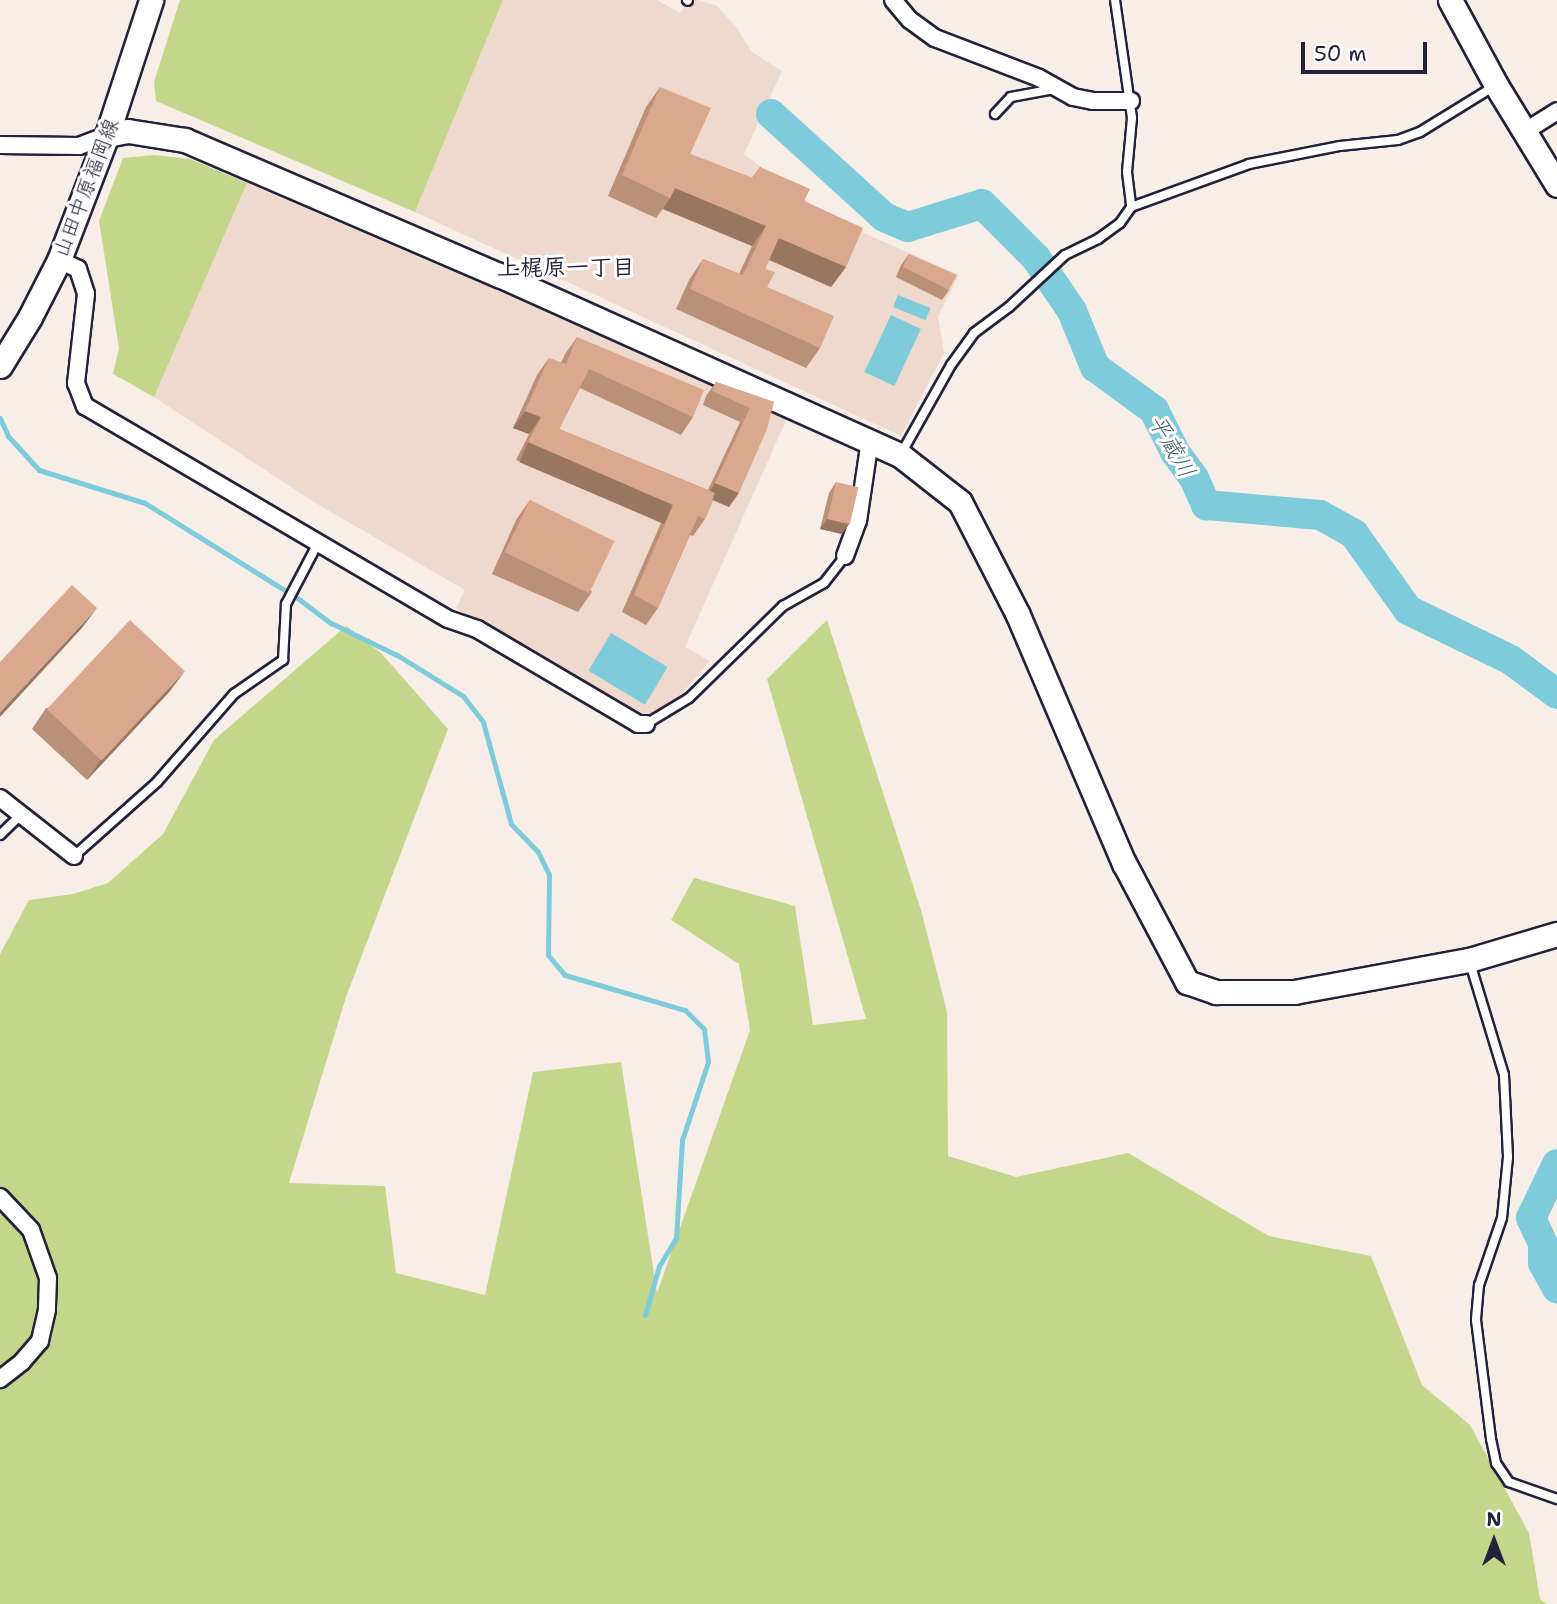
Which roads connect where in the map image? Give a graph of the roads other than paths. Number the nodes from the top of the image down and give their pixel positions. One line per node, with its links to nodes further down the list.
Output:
1 (151, 0): 11 (street, 山田中原福岡線)
2 (893, 0): 6 (street)
3 (1115, 0): 7 (lane)
4 (1450, 0): 5 (street)
5 (1496, 85): 10 (street); 14 (lane)
6 (1060, 88): 7 (street); 9 (lane)
7 (1130, 101): 14 (lane)
8 (1557, 111): 10 (street)
9 (995, 114)
10 (1524, 132): 13 (street)
11 (107, 135): 12 (street); 15 (street, 山田中原福岡線); 17 (street)
12 (0, 145)
13 (1557, 185)
14 (1131, 207): 18 (lane)
15 (59, 260): 16 (street, 山田中原福岡線); 19 (street)
16 (0, 366)
17 (870, 440): 18 (street); 20 (street)
18 (900, 454): 27 (street)
19 (317, 544): 21 (street); 25 (lane)
20 (845, 556): 21 (lane)
21 (646, 724)
22 (0, 798): 23 (street)
23 (22, 814): 24 (lane); 25 (street)
24 (0, 835)
25 (74, 856)
26 (1557, 933): 27 (street)
27 (1469, 960): 30 (lane)
28 (0, 1197): 29 (street)
29 (0, 1379)
30 (1557, 1499)

